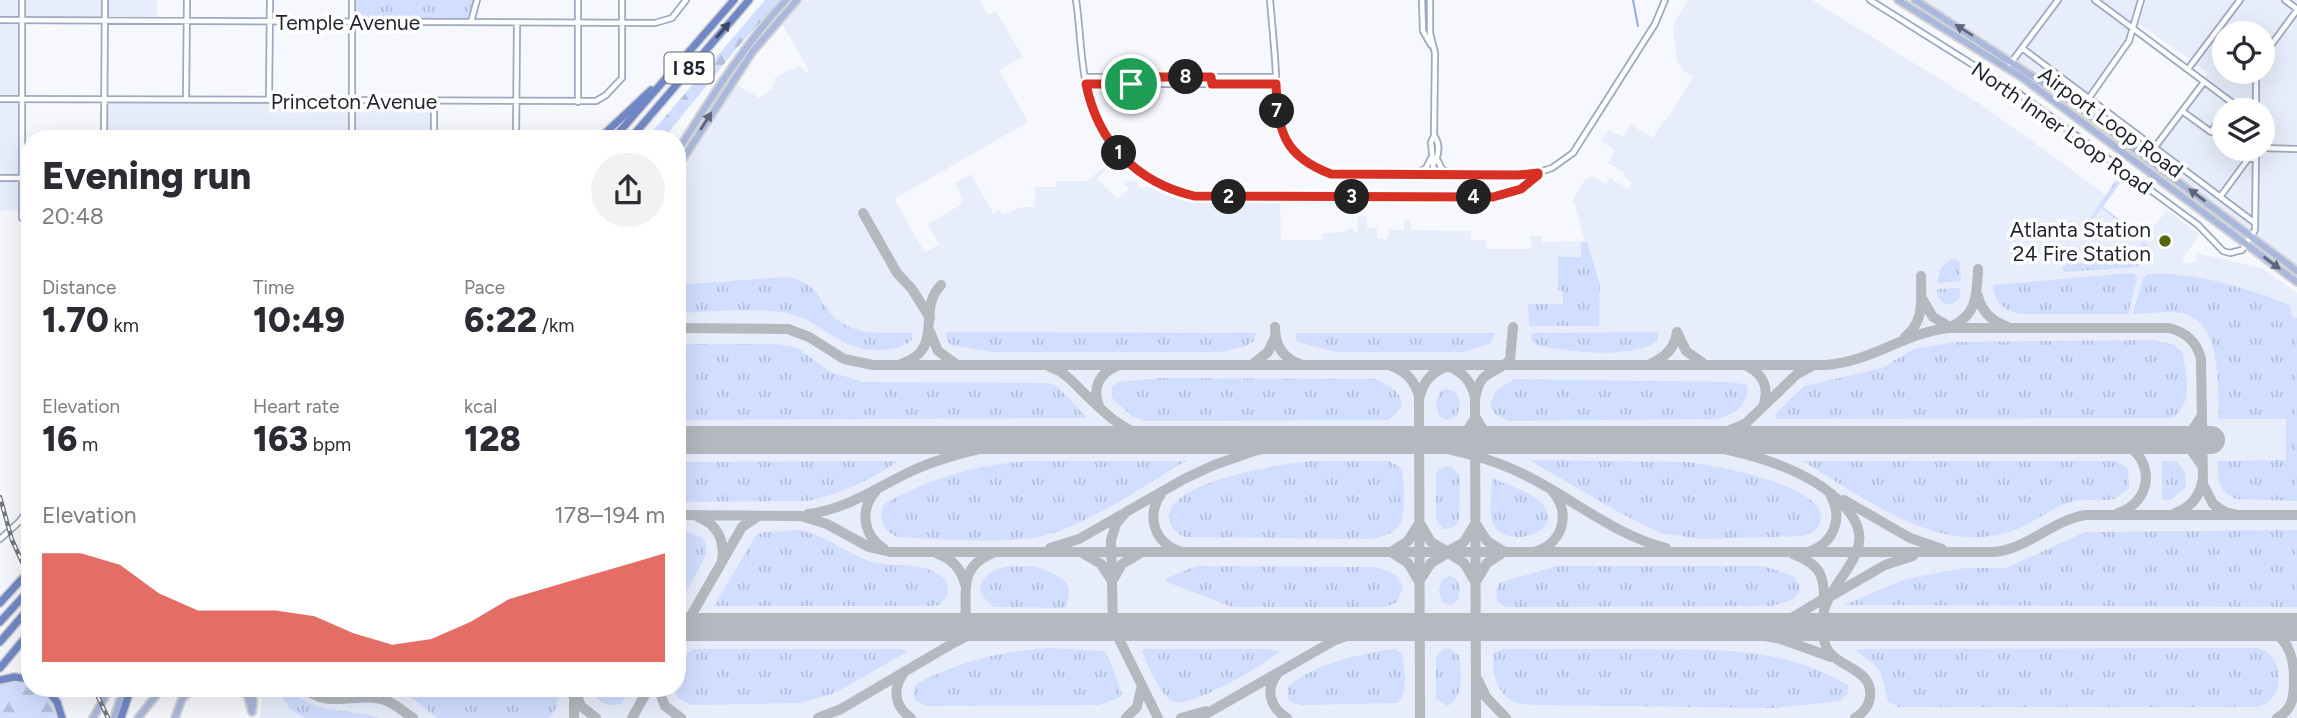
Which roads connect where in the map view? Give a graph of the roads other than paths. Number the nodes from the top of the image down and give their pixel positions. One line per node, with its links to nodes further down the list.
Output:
1 (22, 0): 31 (street)
2 (105, 0): 32 (street)
3 (187, 0): 33 (street)
4 (270, 0): 34 (street)
5 (352, 0): 35 (street)
6 (477, 0): 36 (street)
7 (578, 0): 38 (street)
8 (622, 0): 39 (street, Princeton Avenue)
9 (674, 0): 28 (street)
10 (686, 0): 28 (street, Temple Avenue)
11 (734, 0): 53 (highway, I 85)
12 (749, 0): 77 (highway, I 85, one-way to 12)
13 (786, 0): 79 (main road)
14 (797, 0): 83 (main road, one-way to 14)
15 (1076, 0): 47 (street)
16 (1270, 0): 50 (street)
17 (1422, 0): 42 (street)
18 (1430, 0): 42 (street)
19 (1665, 0): 87 (street)
20 (1870, 0): 96 (street, North Inner Loop Road)
21 (1898, 0): 45 (main road, Airport Loop Road)
22 (1915, 0): 44 (main road, Airport Loop Road, one-way to 22)
23 (2058, 0): 43 (street)
24 (2095, 0): 40 (street)
25 (2141, 0): 40 (street)
26 (2240, 0): 46 (street)
27 (2285, 0): 29 (street)
28 (681, 6): 39 (street, Temple Avenue)
29 (2297, 9): 41 (street)
30 (0, 20): 31 (street, Temple Avenue)
31 (23, 20): 32 (street, Temple Avenue); 61 (street)
32 (105, 20): 33 (street, Temple Avenue); 62 (street)
33 (187, 21): 34 (street, Temple Avenue); 63 (street)
34 (270, 21): 35 (street, Temple Avenue); 64 (street)
35 (352, 22): 36 (street, Temple Avenue); 65 (street)
36 (471, 22): 37 (street, Temple Avenue)
37 (517, 23): 38 (street, Temple Avenue); 67 (street)
38 (578, 23): 39 (street, Temple Avenue); 68 (street)
39 (622, 23): 68 (street, Princeton Avenue)
40 (2134, 29): 46 (street); 58 (street)
41 (2275, 39)
42 (1432, 45): 84 (street)
43 (2022, 48): 44 (street); 58 (street)
44 (2012, 61): 45 (street); 95 (main road, Airport Loop Road, one-way to 44)
45 (2007, 68): 96 (main road, Airport Loop Road)
46 (2188, 70): 52 (street)
47 (1084, 77): 51 (street); 54 (street)
48 (1167, 77): 49 (street); 51 (street); 55 (street)
49 (1211, 77): 50 (street); 56 (street)
50 (1276, 77): 57 (street)
51 (1131, 81): 54 (street); 55 (street)
52 (2204, 82): 59 (street); 69 (street)
53 (660, 84): 75 (highway); 76 (highway, I 85)
54 (1086, 84): 87 (street)
55 (1166, 84): 56 (street)
56 (1212, 84): 57 (street)
57 (1276, 84): 88 (street)
58 (2089, 98): 80 (street)
59 (2225, 98)
60 (0, 99): 61 (street, Princeton Avenue)
61 (23, 99): 62 (street, Princeton Avenue); 70 (street)
62 (105, 100): 63 (street, Princeton Avenue); 71 (street)
63 (186, 100): 64 (street, Princeton Avenue)
64 (270, 100): 65 (street, Princeton Avenue)
65 (352, 101): 66 (street, Princeton Avenue); 72 (street)
66 (434, 101): 67 (street, Princeton Avenue); 73 (street)
67 (517, 102): 68 (street, Princeton Avenue); 74 (street)
68 (578, 102)
69 (2182, 111): 78 (street); 80 (street)
70 (23, 130)
71 (104, 130)
72 (352, 130)
73 (434, 130)
74 (516, 130)
75 (608, 130)
76 (621, 130)
77 (638, 130)
78 (2212, 131)
79 (686, 138)
80 (2155, 148): 93 (street)
81 (2275, 148): 82 (street)
82 (2297, 149)
83 (686, 154)
84 (1434, 160): 88 (street); 89 (street); 90 (street)
85 (2247, 161): 93 (street)
86 (2256, 161): 94 (street)
87 (1538, 173): 90 (street)
88 (1414, 175): 89 (street)
89 (1434, 175): 90 (street)
90 (1454, 175)
91 (0, 178): 92 (street)
92 (21, 178)
93 (2221, 197): 94 (street)
94 (2256, 223): 95 (street)
95 (2252, 236): 96 (street); 97 (main road, Airport Loop Road)
96 (2246, 244): 98 (main road, Airport Loop Road, one-way to 98)
97 (2297, 271)
98 (2297, 282)
99 (21, 519): 100 (street)
100 (0, 539)
101 (21, 580): 103 (highway)
102 (21, 599): 105 (highway)
103 (0, 603)
104 (21, 618): 106 (highway)
105 (0, 622)
106 (0, 642)
107 (21, 643): 108 (highway)
108 (0, 668)
109 (21, 678): 110 (highway)
110 (0, 680)
111 (53, 697): 120 (highway)
112 (105, 697): 121 (main road)
113 (121, 697): 122 (main road)
114 (128, 697): 123 (highway)
115 (155, 697): 124 (main road)
116 (183, 697): 125 (main road)
117 (248, 697): 119 (main road)
118 (253, 697): 119 (main road)
119 (252, 715)
120 (62, 718)
121 (93, 718)
122 (114, 718)
123 (121, 718)
124 (138, 718)
125 (176, 718)

